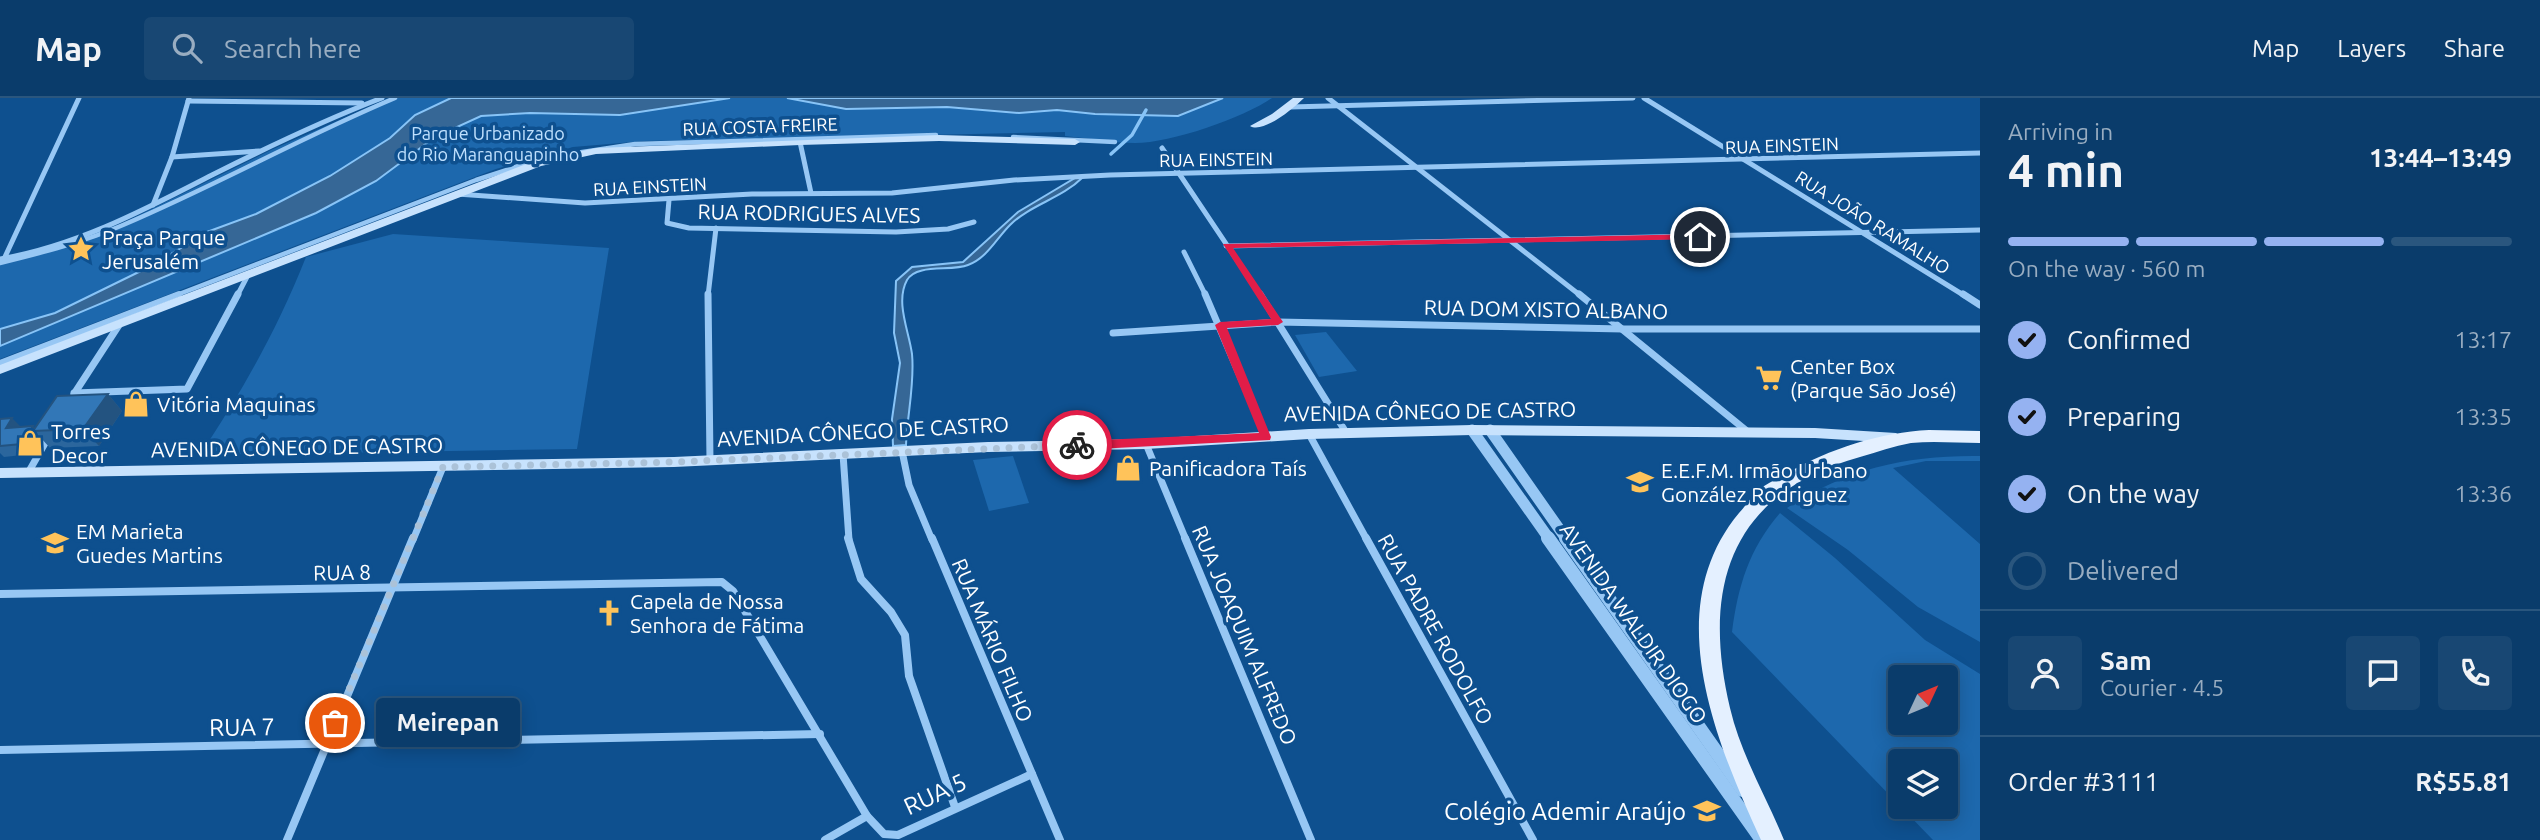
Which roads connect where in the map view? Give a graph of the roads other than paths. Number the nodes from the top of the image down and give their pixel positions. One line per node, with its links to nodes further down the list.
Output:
1 (79, 98): 34 (street)
2 (382, 98): 9 (street)
3 (395, 98): 34 (street)
4 (1299, 98): 11 (main road)
5 (1328, 98): 10 (street)
6 (1633, 98): 10 (street)
7 (1644, 98): 20 (street, RUA JOÃO RAMALHO)
8 (188, 99): 9 (street); 19 (street)
9 (368, 103): 17 (street)
10 (1338, 106): 11 (street); 21 (street)
11 (1290, 107): 12 (main road)
12 (1255, 126)
13 (800, 142): 14 (main road, RUA COSTA FREIRE); 23 (street); 24 (main road, RUA COSTA FREIRE)
14 (1074, 142)
15 (1115, 142): 43 (street)
16 (1162, 148): 22 (street)
17 (263, 150): 19 (street); 26 (street)
18 (1980, 153): 20 (street, RUA EINSTEIN)
19 (172, 157): 26 (street)
20 (1746, 161): 21 (street, RUA EINSTEIN); 30 (street, RUA JOÃO RAMALHO)
21 (1413, 167): 22 (street, RUA EINSTEIN); 31 (street)
22 (1178, 174): 23 (street, RUA EINSTEIN); 32 (street)
23 (811, 193): 25 (street, RUA EINSTEIN)
24 (454, 194): 25 (street, RUA EINSTEIN); 35 (main road, RUA COSTA FREIRE)
25 (668, 200): 28 (street, RUA RODRIGUES ALVES)
26 (152, 205): 34 (street)
27 (974, 222): 28 (street, RUA RODRIGUES ALVES)
28 (716, 228): 59 (street)
29 (1980, 230): 30 (street)
30 (1865, 233): 31 (street); 36 (street, RUA JOÃO RAMALHO)
31 (1507, 241): 32 (street); 40 (street)
32 (1226, 246): 37 (street)
33 (1184, 252): 39 (street)
34 (2, 260)
35 (248, 275): 38 (main road, RUA COSTA FREIRE); 45 (street)
36 (1980, 305)
37 (1278, 322): 39 (street, RUA DOM XISTO ALBANO); 40 (street, RUA DOM XISTO ALBANO); 51 (street)
38 (119, 325): 44 (main road, RUA COSTA FREIRE); 45 (street)
39 (1220, 325): 42 (street, RUA DOM XISTO ALBANO); 53 (street)
40 (1623, 329): 41 (street, RUA DOM XISTO ALBANO); 50 (street)
41 (1980, 329)
42 (1113, 332)
43 (0, 363)
44 (0, 370)
45 (74, 393): 46 (street)
46 (68, 405)
47 (54, 428): 62 (street)
48 (1472, 430): 49 (main road, AVENIDA CÔNEGO DE CASTRO); 51 (main road, AVENIDA CÔNEGO DE CASTRO); 64 (street, AVENIDA WALDIR DIOGO)
49 (1490, 430): 50 (main road, AVENIDA CÔNEGO DE CASTRO); 63 (street, AVENIDA WALDIR DIOGO)
50 (1749, 432): 55 (main road, AVENIDA CÔNEGO DE CASTRO)
51 (1347, 434): 52 (main road, AVENIDA CÔNEGO DE CASTRO)
52 (1309, 435): 53 (main road, AVENIDA CÔNEGO DE CASTRO); 78 (street, RUA PADRE RODOLFO)
53 (1266, 437): 56 (main road, AVENIDA CÔNEGO DE CASTRO)
54 (1980, 437): 55 (main road, AVENIDA CÔNEGO DE CASTRO)
55 (1901, 438): 72 (main road, AVENIDA WALDIR DIOGO)
56 (1146, 444): 57 (main road, AVENIDA CÔNEGO DE CASTRO); 77 (street, RUA JOAQUIM ALFREDO)
57 (902, 451): 58 (main road, AVENIDA CÔNEGO DE CASTRO); 70 (street, RUA MÁRIO FILHO)
58 (843, 454): 59 (main road, AVENIDA CÔNEGO DE CASTRO); 71 (street)
59 (710, 461): 60 (main road, AVENIDA CÔNEGO DE CASTRO)
60 (443, 467): 62 (main road, AVENIDA CÔNEGO DE CASTRO); 65 (street)
61 (0, 473): 62 (main road, AVENIDA CÔNEGO DE CASTRO)
62 (28, 474)
63 (1591, 575): 64 (street); 72 (street, AVENIDA WALDIR DIOGO)
64 (1574, 577): 79 (street, AVENIDA WALDIR DIOGO)
65 (392, 589): 66 (street, RUA 8); 67 (street, RUA 8); 68 (street)
66 (0, 594)
67 (820, 734): 68 (street, RUA 7); 73 (street)
68 (325, 745): 69 (street, RUA 7); 74 (street)
69 (0, 750)
70 (1032, 774): 71 (street, RUA 5); 76 (street, RUA MÁRIO FILHO)
71 (955, 807): 73 (street, RUA 5)
72 (1756, 808): 80 (main road, AVENIDA WALDIR DIOGO)
73 (867, 816): 75 (street)
74 (287, 840)
75 (825, 840)
76 (1060, 840)
77 (1311, 840)
78 (1533, 840)
79 (1762, 840)
80 (1773, 840)

